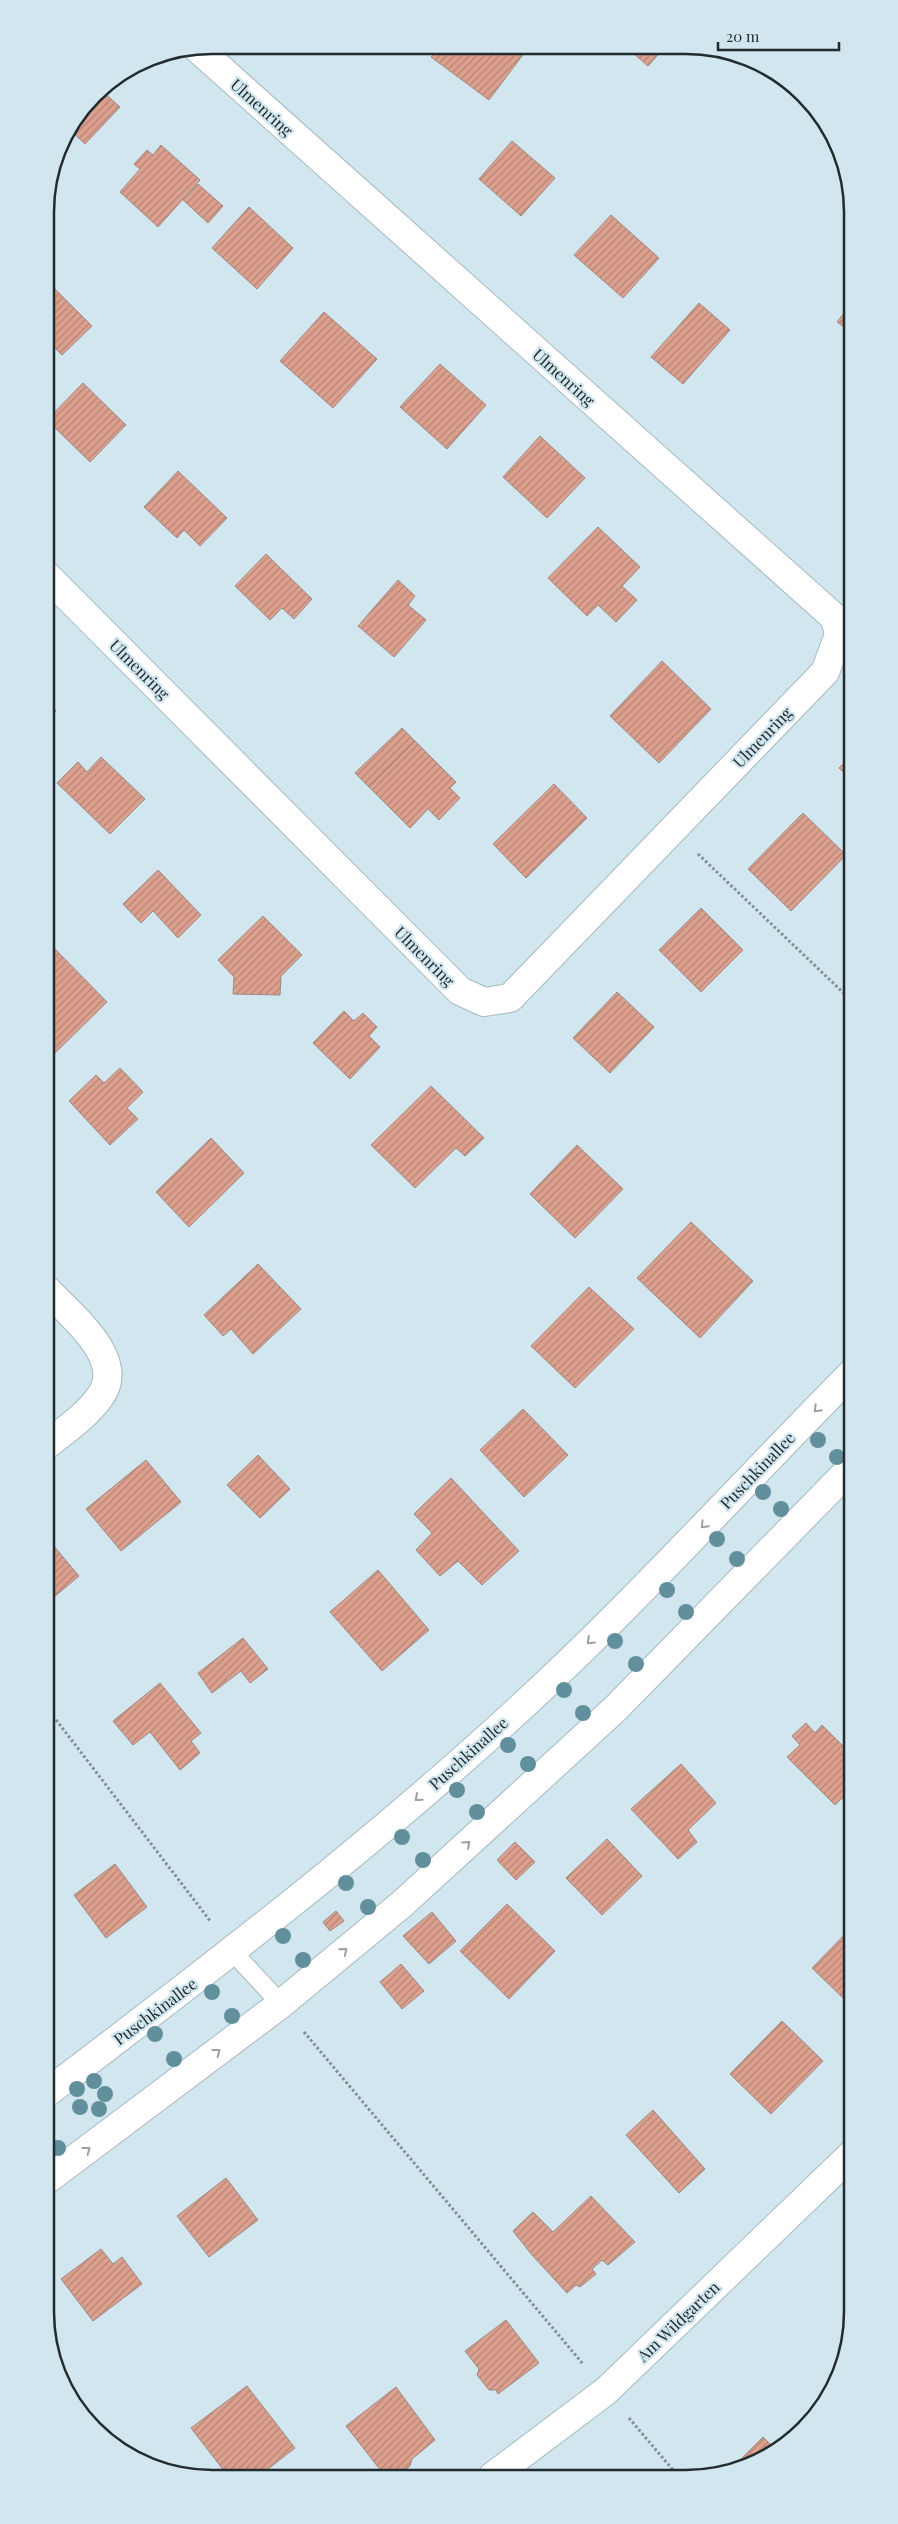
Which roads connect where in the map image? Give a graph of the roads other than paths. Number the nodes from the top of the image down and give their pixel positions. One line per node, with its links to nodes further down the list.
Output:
1 (204, 54): 2 (street, Ulmenring)
2 (54, 583)
3 (54, 1298): 5 (street)
4 (844, 1381): 7 (street, Puschkinallee, one-way to 7)
5 (54, 1439)
6 (844, 1476): 8 (street, one-way to 6)
7 (233, 1952): 8 (lane); 9 (street, Puschkinallee)
8 (281, 2004): 11 (street, one-way to 8)
9 (54, 2087)
10 (844, 2162): 12 (street, Am Wildgarten)
11 (54, 2174)
12 (501, 2470)

